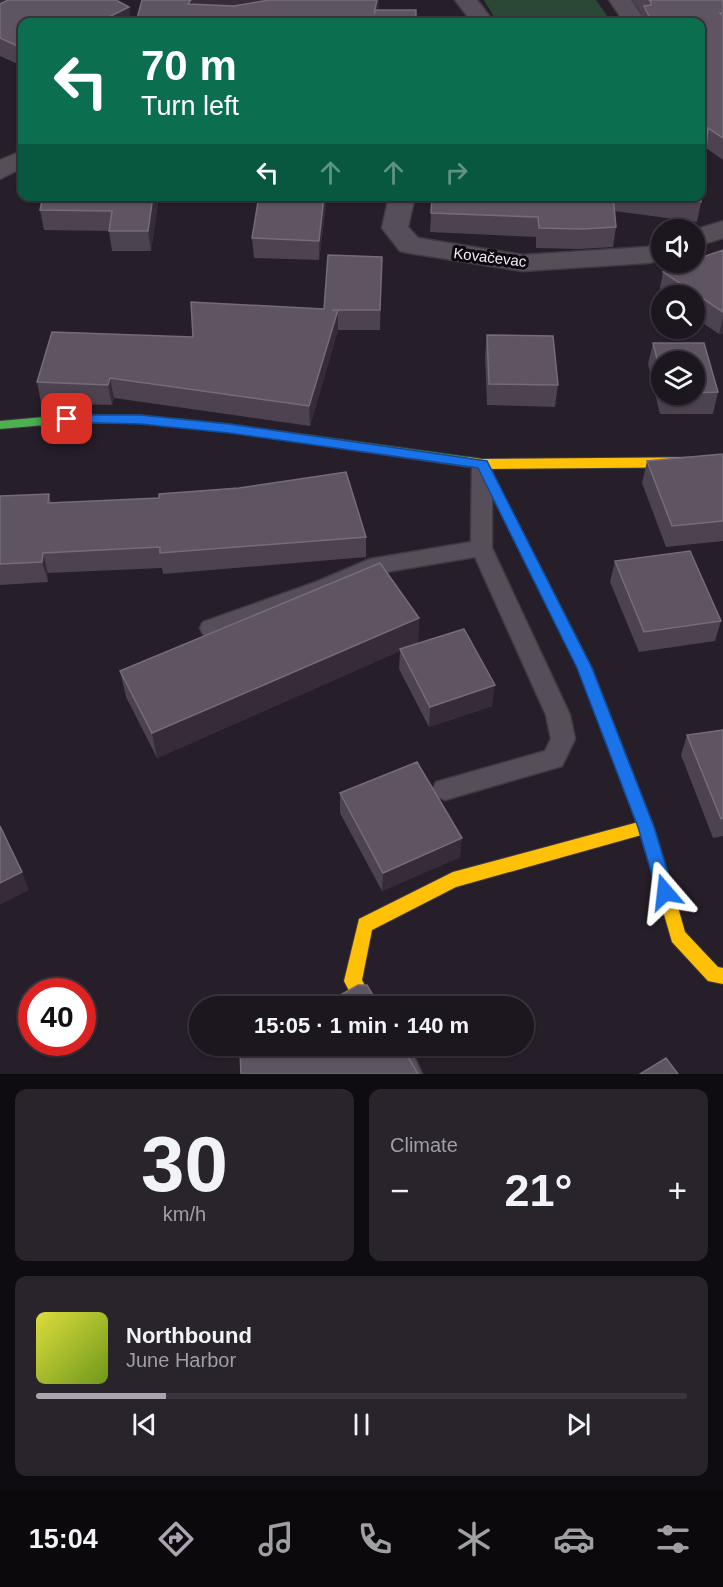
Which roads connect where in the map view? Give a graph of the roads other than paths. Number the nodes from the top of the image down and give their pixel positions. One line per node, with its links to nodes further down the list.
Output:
1 (466, 0): 3 (street)
2 (620, 0): 4 (street)
3 (480, 18)
4 (632, 18)
5 (18, 160): 6 (street)
6 (0, 171)
7 (401, 201): 10 (street, Kovačevac)
8 (723, 229): 9 (street)
9 (705, 235)
10 (651, 254)
11 (0, 425): 13 (street)
12 (723, 462): 13 (street)
13 (482, 464): 14 (lane); 17 (street)
14 (481, 548): 15 (lane); 16 (lane)
15 (211, 628)
16 (445, 789)
17 (646, 827): 18 (street); 19 (street)
18 (723, 976)
19 (361, 996)
20 (390, 1056): 21 (street)
21 (400, 1074)

